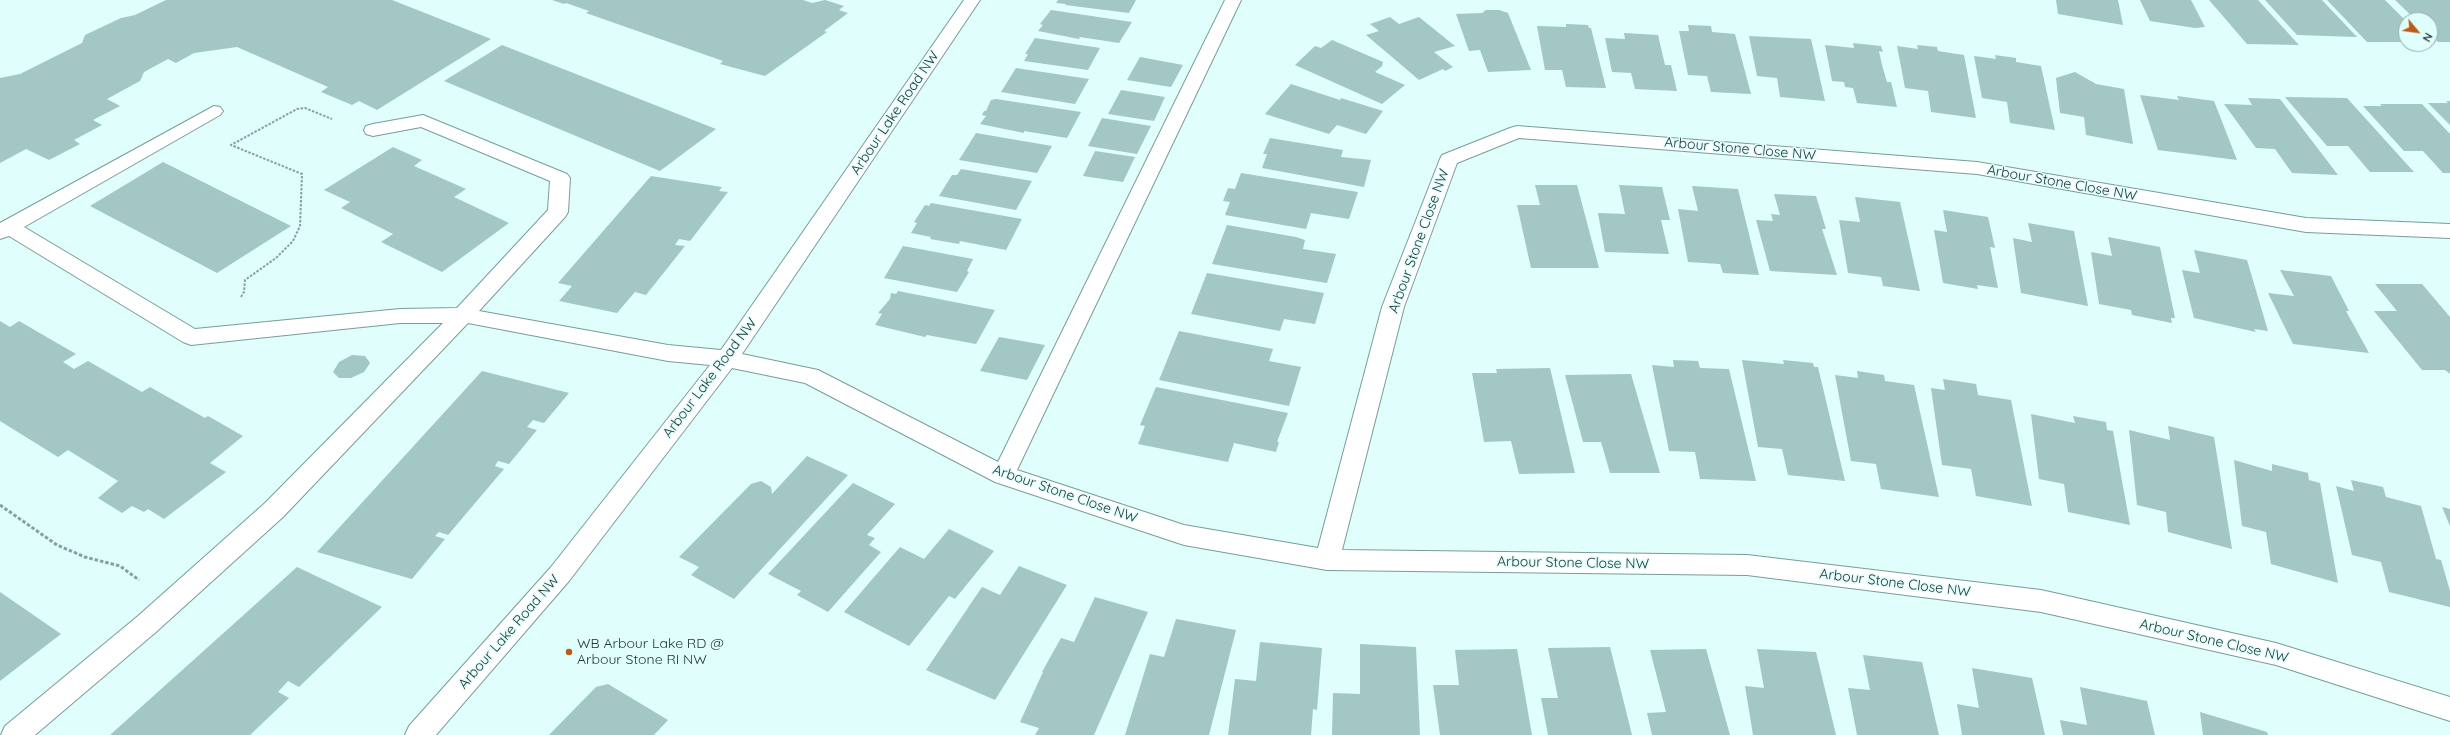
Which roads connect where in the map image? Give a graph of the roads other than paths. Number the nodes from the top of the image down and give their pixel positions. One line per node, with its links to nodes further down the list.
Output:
1 (972, 0): 8 (street, Arbour Lake Road NW)
2 (1233, 0): 9 (street)
3 (214, 111): 5 (street)
4 (373, 130): 7 (street)
5 (4, 230): 7 (street, Arbour Stone Close NW)
6 (2450, 232): 10 (street, Arbour Stone Close NW)
7 (463, 315): 8 (street, Arbour Stone Close NW); 12 (street)
8 (727, 359): 9 (street, Arbour Stone Close NW); 13 (street, Arbour Lake Road NW)
9 (1003, 475): 10 (street, Arbour Stone Close NW)
10 (1327, 560): 11 (street, Arbour Stone Close NW)
11 (2450, 709)
12 (15, 735)
13 (419, 735)

